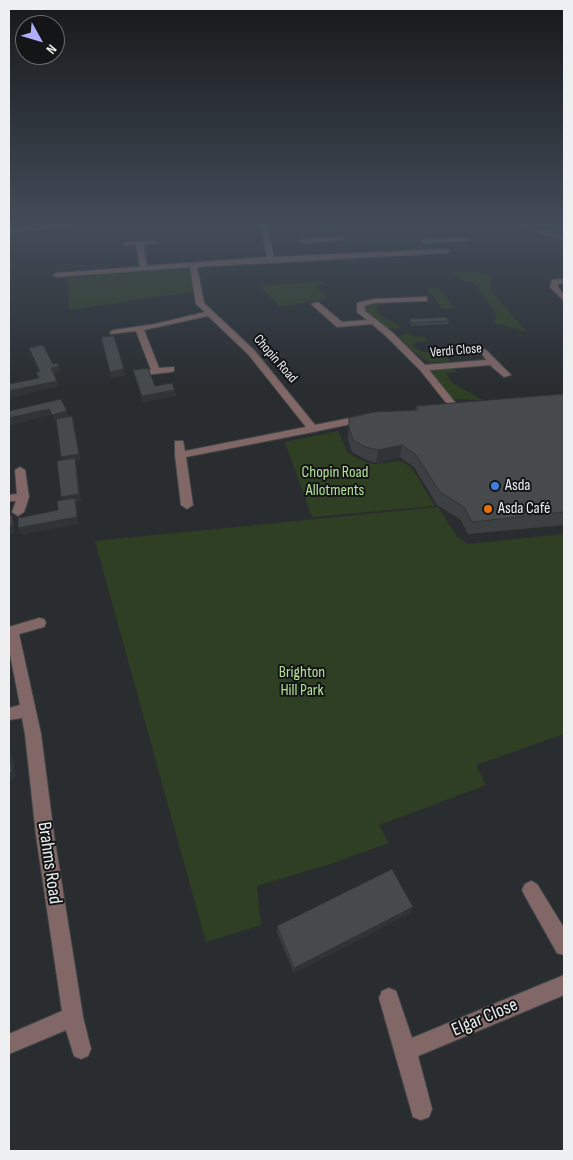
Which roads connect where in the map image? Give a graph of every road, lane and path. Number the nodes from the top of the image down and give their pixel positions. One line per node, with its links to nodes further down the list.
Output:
1 (196, 280): 6 (street, Chopin Road)
2 (564, 281): 4 (street)
3 (418, 290): 7 (street, Verdi Close)
4 (564, 299)
5 (315, 304): 8 (street)
6 (208, 314): 9 (street); 21 (street, Chopin Road)
7 (373, 322): 8 (street); 14 (street, Verdi Close)
8 (340, 325): 11 (street)
9 (139, 328): 10 (street); 16 (street)
10 (114, 332)
11 (333, 333)
12 (485, 352): 13 (street, Verdi Close)
13 (492, 362): 14 (street, Verdi Close); 18 (street, Verdi Close)
14 (422, 368): 19 (street, Verdi Close)
15 (171, 369): 16 (street)
16 (156, 371): 17 (street)
17 (138, 374)
18 (507, 375)
19 (455, 408)
20 (377, 415): 21 (street)
21 (313, 429): 23 (street)
22 (178, 443): 23 (street)
23 (180, 455): 27 (street)
24 (20, 470): 25 (street)
25 (23, 496): 26 (street); 28 (street)
26 (9, 498)
27 (187, 505)
28 (18, 512)
29 (39, 623): 30 (street, Brahms Road)
30 (10, 631): 31 (street, Brahms Road)
31 (27, 710): 32 (street); 37 (street, Brahms Road)
32 (9, 714)
33 (530, 890): 34 (street)
34 (564, 946)
35 (564, 985): 40 (street, Elgar Close)
36 (389, 998): 40 (street)
37 (73, 1017): 38 (street); 39 (street, Brahms Road)
38 (9, 1044)
39 (81, 1049)
40 (406, 1051): 41 (street)
41 (421, 1109)

